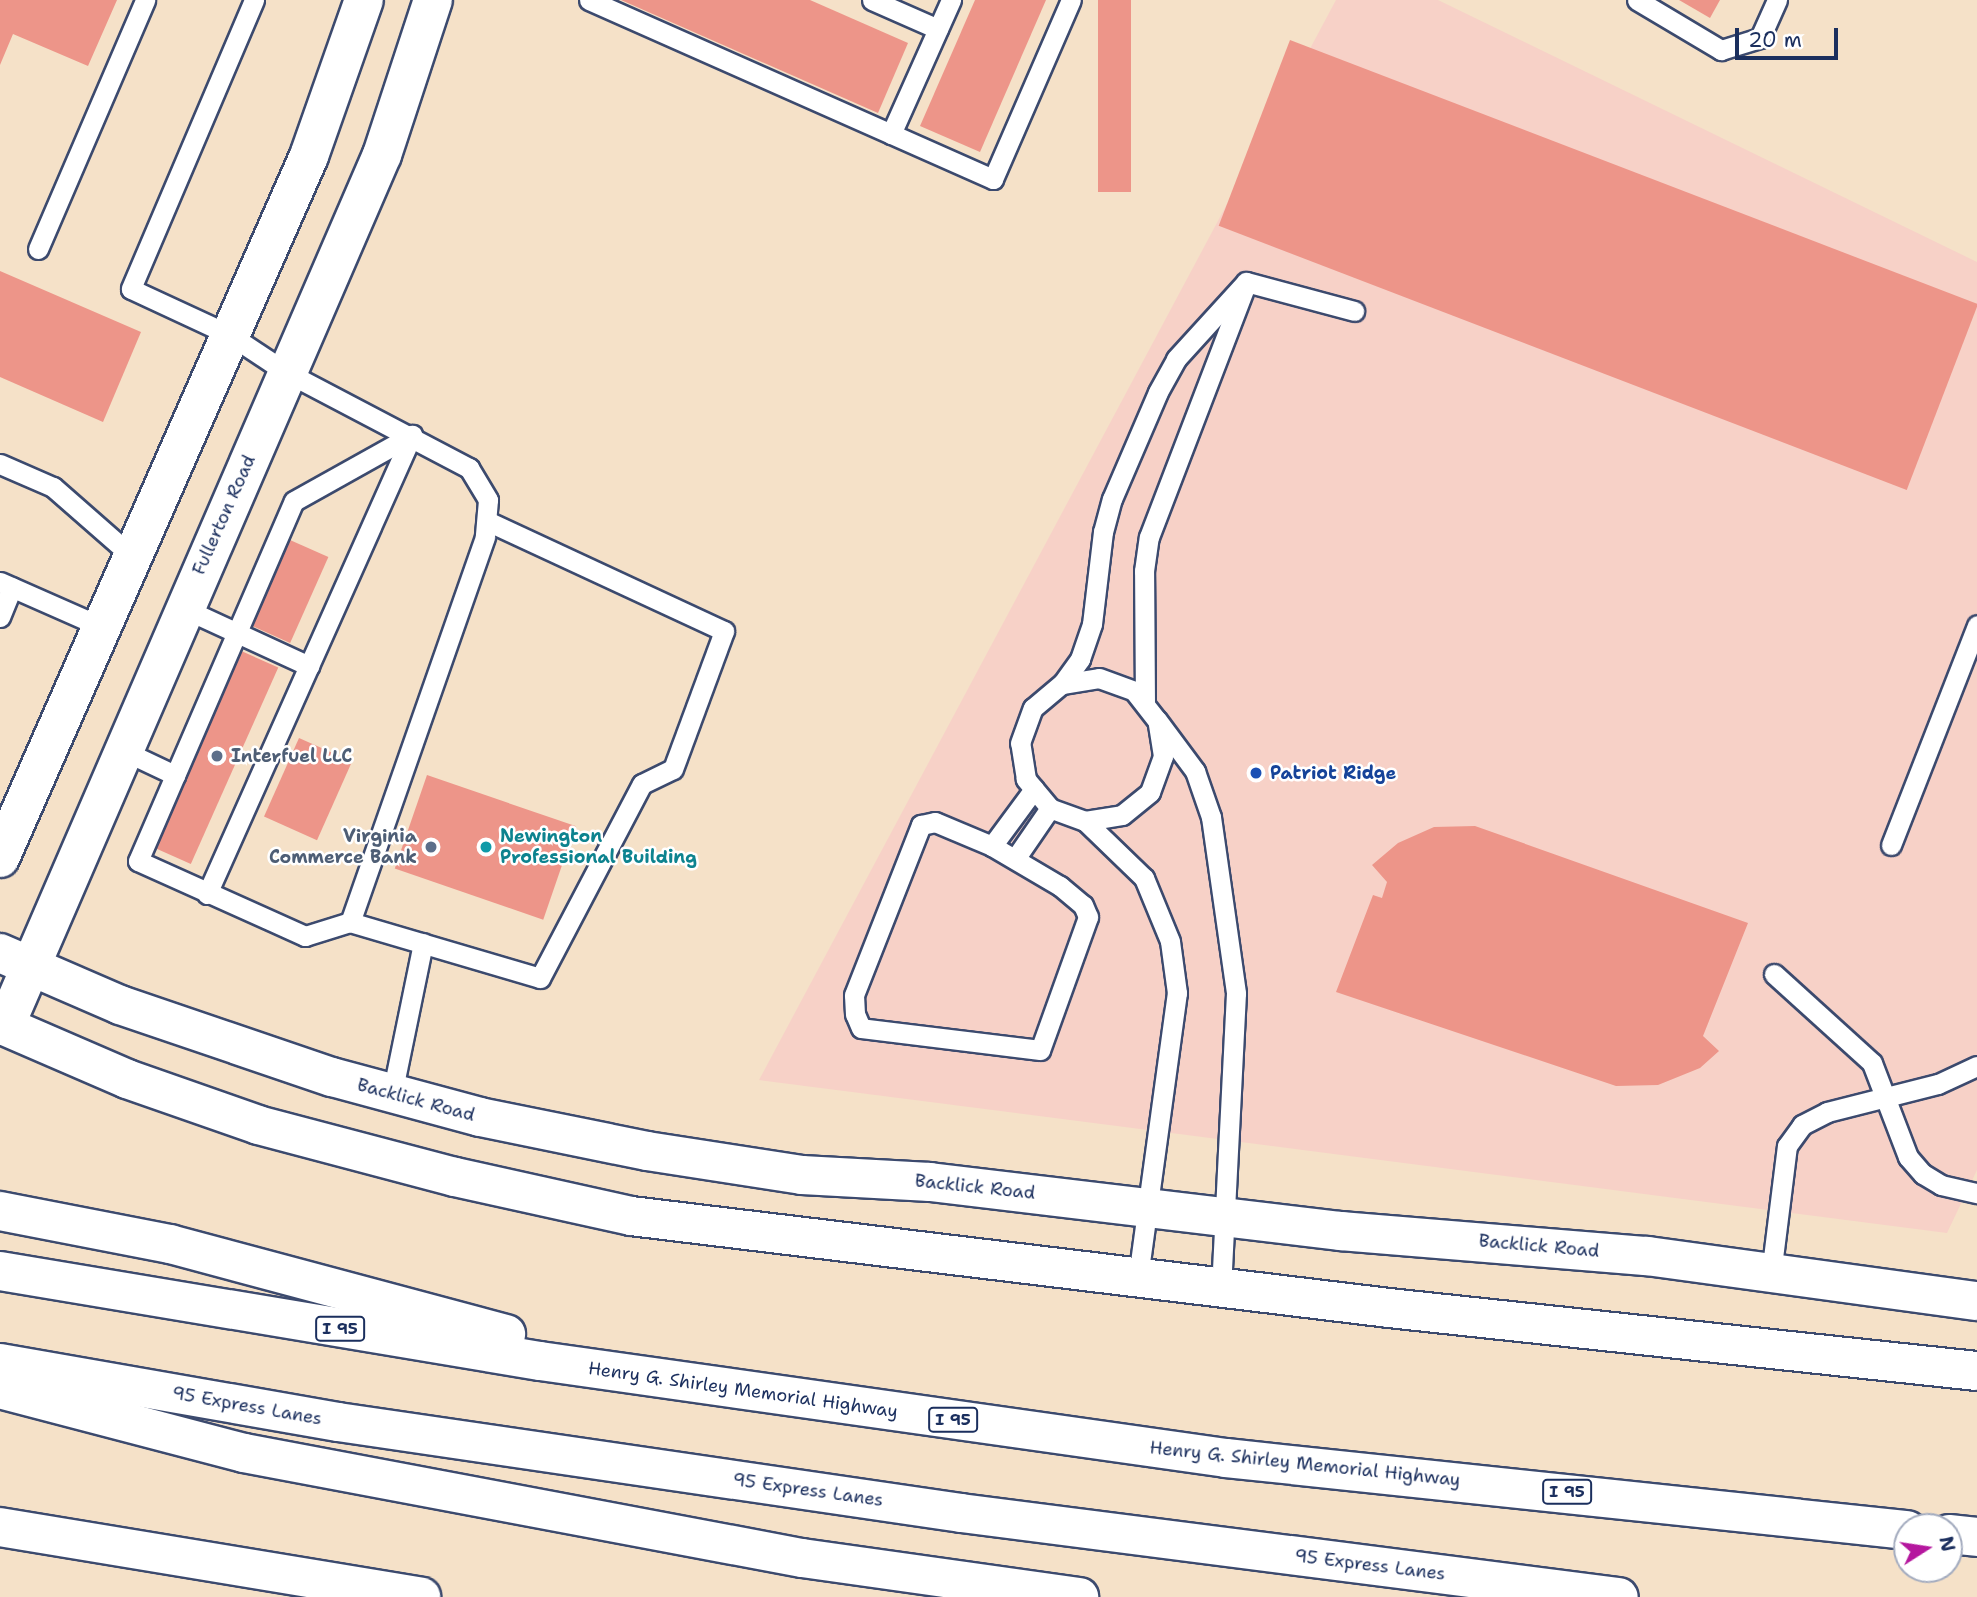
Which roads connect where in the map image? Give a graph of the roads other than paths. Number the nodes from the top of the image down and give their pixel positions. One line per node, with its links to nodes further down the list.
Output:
1 (145, 0): 13 (lane)
2 (254, 0): 16 (lane)
3 (364, 0): 16 (main road)
4 (433, 0): 17 (main road, Fullerton Road)
5 (589, 0): 12 (lane)
6 (872, 0): 11 (lane)
7 (951, 0): 11 (lane)
8 (1071, 0): 12 (lane)
9 (1637, 0): 10 (lane)
10 (1777, 0)
11 (937, 29): 12 (lane)
12 (891, 134)
13 (38, 249)
14 (1246, 282): 15 (lane); 29 (lane); 30 (lane)
15 (1354, 311)
16 (230, 335): 17 (lane); 21 (main road)
17 (286, 372): 18 (lane); 23 (main road, Fullerton Road)
18 (412, 435): 20 (lane); 27 (lane); 28 (lane)
19 (0, 464): 21 (lane)
20 (486, 522): 42 (lane); 43 (lane)
21 (132, 556): 26 (main road)
22 (6, 585): 24 (lane); 26 (lane)
23 (183, 608): 27 (lane); 32 (main road, Fullerton Road)
24 (0, 617)
25 (1977, 625): 37 (lane)
26 (102, 627): 39 (main road)
27 (238, 632): 28 (lane); 33 (lane)
28 (309, 666): 41 (lane)
29 (1062, 684): 30 (lane); 34 (lane)
30 (1145, 704): 31 (lane)
31 (1157, 720): 36 (lane); 53 (lane)
32 (122, 750): 33 (lane); 44 (main road, Fullerton Road)
33 (175, 775): 41 (lane)
34 (1034, 789): 35 (lane); 38 (lane)
35 (1050, 808): 36 (lane); 40 (lane)
36 (1085, 821): 51 (lane)
37 (1891, 845)
38 (992, 846): 40 (lane); 40 (lane)
39 (0, 859)
40 (1015, 859)
41 (207, 894): 42 (lane)
42 (350, 922): 43 (lane)
43 (423, 943): 48 (lane)
44 (15, 960): 46 (main road, Fullerton Road); 48 (main road, Backlick Road)
45 (1774, 974): 49 (lane)
46 (3, 1025): 56 (main road)
47 (1977, 1066): 49 (lane)
48 (392, 1094): 51 (main road, Backlick Road)
49 (1886, 1097): 50 (lane); 55 (lane)
50 (1977, 1194)
51 (1148, 1205): 53 (main road, Backlick Road); 56 (lane)
52 (0, 1211): 61 (main road)
53 (1228, 1216): 55 (main road, Backlick Road); 57 (lane)
54 (0, 1271): 61 (main road, Henry G. Shirley Memorial Highway / I 95)
55 (1771, 1274): 58 (main road, Backlick Road)
56 (1138, 1277): 57 (main road)
57 (1221, 1285): 60 (main road)
58 (1977, 1301)
59 (0, 1363): 67 (main road, 95 Express Lanes)
60 (1977, 1371)
61 (680, 1381): 64 (main road, Henry G. Shirley Memorial Highway / I 95)
62 (0, 1389): 66 (main road)
63 (0, 1527): 65 (main road)
64 (1893, 1529)
65 (421, 1597)
66 (1079, 1597)
67 (1619, 1597)

